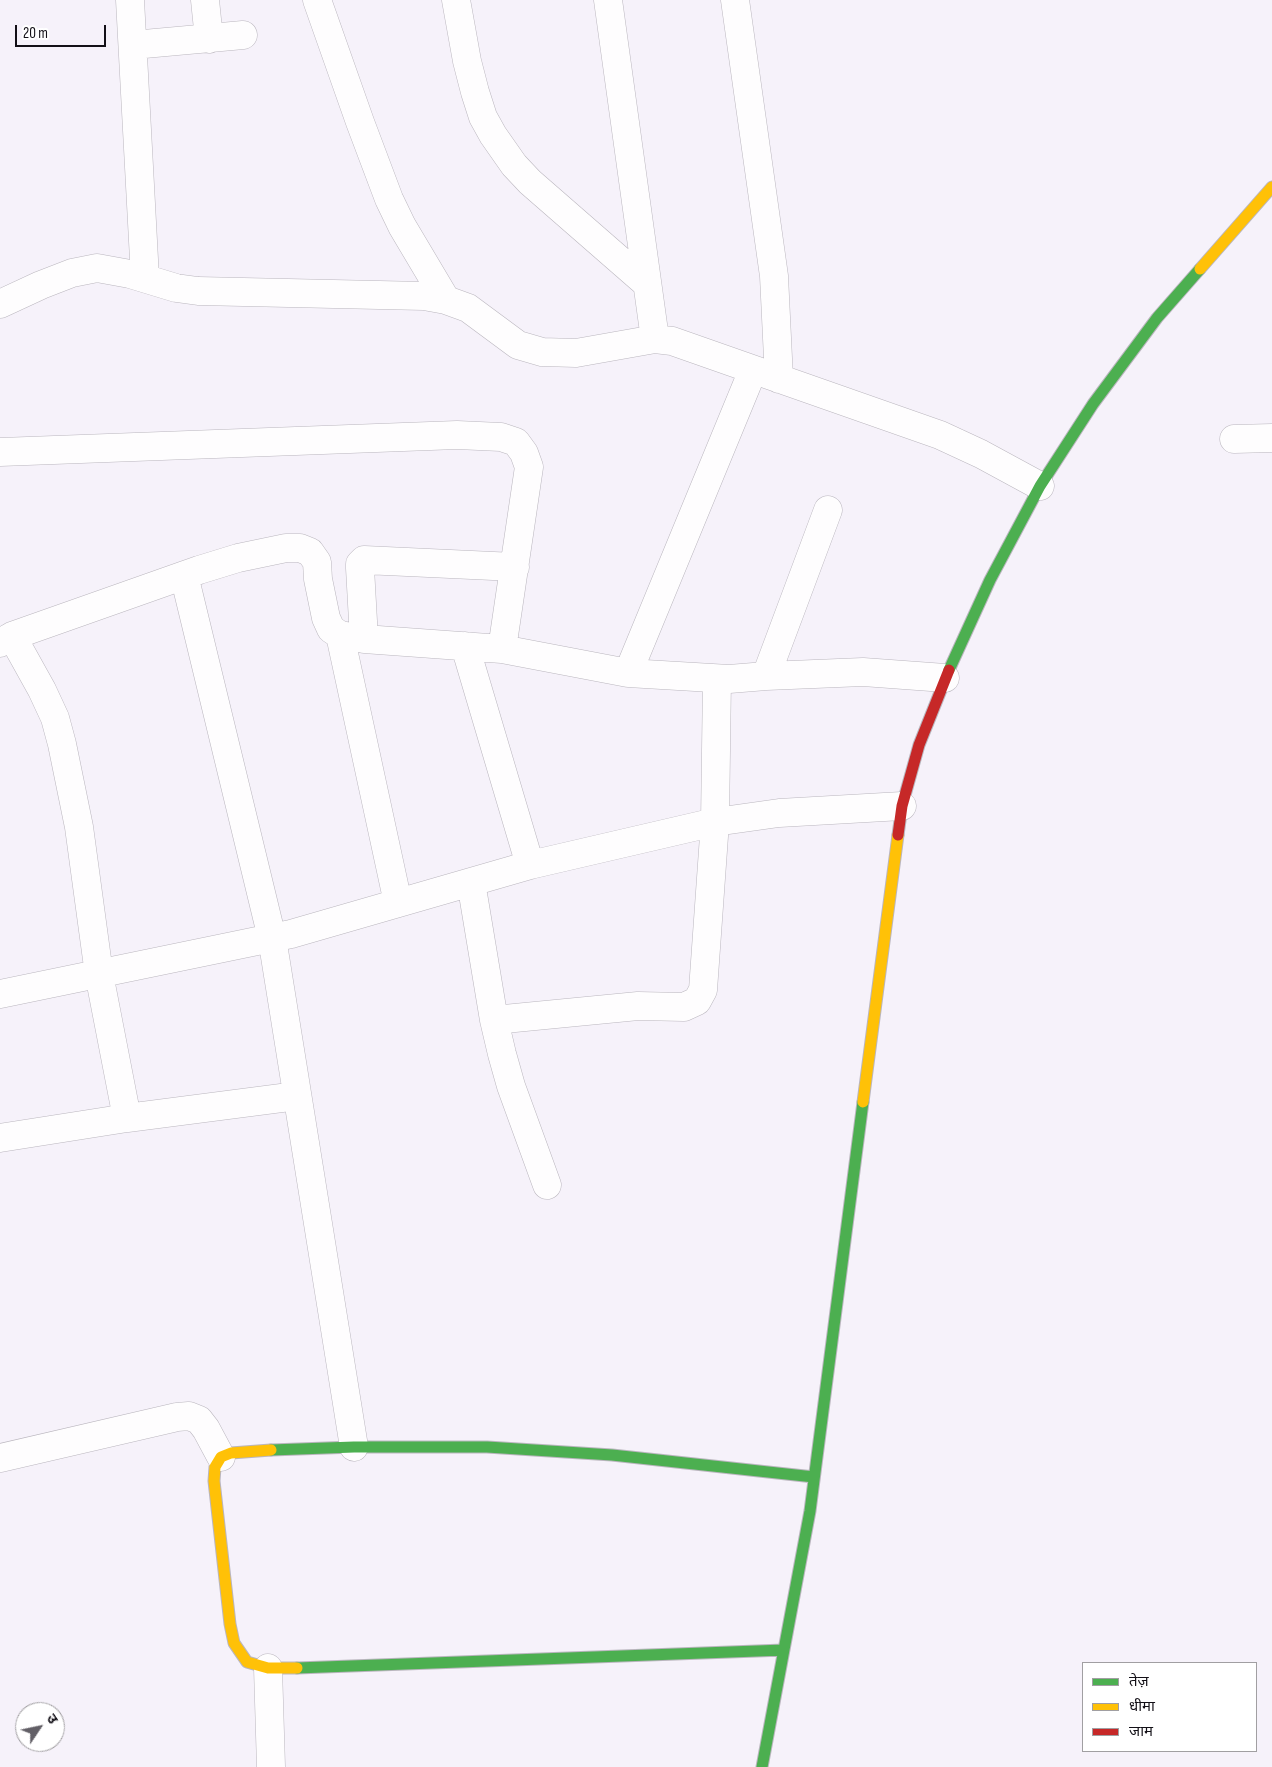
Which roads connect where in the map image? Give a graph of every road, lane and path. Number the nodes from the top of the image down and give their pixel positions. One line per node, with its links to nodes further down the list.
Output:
1 (130, 0): 9 (street)
2 (205, 0): 8 (street)
3 (317, 0): 13 (street)
4 (456, 0): 12 (street)
5 (608, 0): 12 (street)
6 (735, 0): 17 (street)
7 (243, 34): 8 (street)
8 (209, 39): 9 (street)
9 (133, 46): 11 (street)
10 (1272, 187): 21 (main road)
11 (145, 278): 13 (street); 14 (street)
12 (647, 284): 15 (street)
13 (446, 300): 15 (street)
14 (0, 304)
15 (655, 339): 16 (street)
16 (753, 370): 17 (street); 29 (street)
17 (779, 379): 21 (street)
18 (1272, 438): 19 (street)
19 (1234, 439)
20 (0, 452): 23 (street)
21 (1040, 486): 31 (main road)
22 (828, 510): 30 (street)
23 (515, 567): 25 (street); 28 (street)
24 (184, 575): 25 (street); 26 (street); 38 (street)
25 (352, 637): 27 (street); 37 (street)
26 (6, 639): 39 (street)
27 (465, 646): 28 (street); 35 (street)
28 (502, 649): 29 (street)
29 (628, 673): 32 (street)
30 (766, 676): 31 (street); 32 (street)
31 (945, 678): 33 (main road)
32 (716, 679): 34 (street)
33 (902, 806): 34 (street); 49 (main road)
34 (715, 822): 35 (street); 41 (street)
35 (530, 865): 36 (street)
36 (471, 882): 37 (street); 41 (street)
37 (398, 903): 38 (street)
38 (272, 938): 39 (street); 42 (street)
39 (99, 974): 40 (street); 43 (street)
40 (0, 994)
41 (494, 1020): 45 (street)
42 (297, 1096): 43 (street); 46 (street)
43 (127, 1118): 44 (street)
44 (0, 1138)
45 (547, 1185)
46 (354, 1447): 47 (main road); 49 (main road)
47 (221, 1457): 48 (street); 51 (main road)
48 (0, 1458)
49 (814, 1477): 50 (main road)
50 (784, 1650): 51 (main road); 53 (main road)
51 (268, 1668): 52 (street)
52 (271, 1767)
53 (762, 1767)

